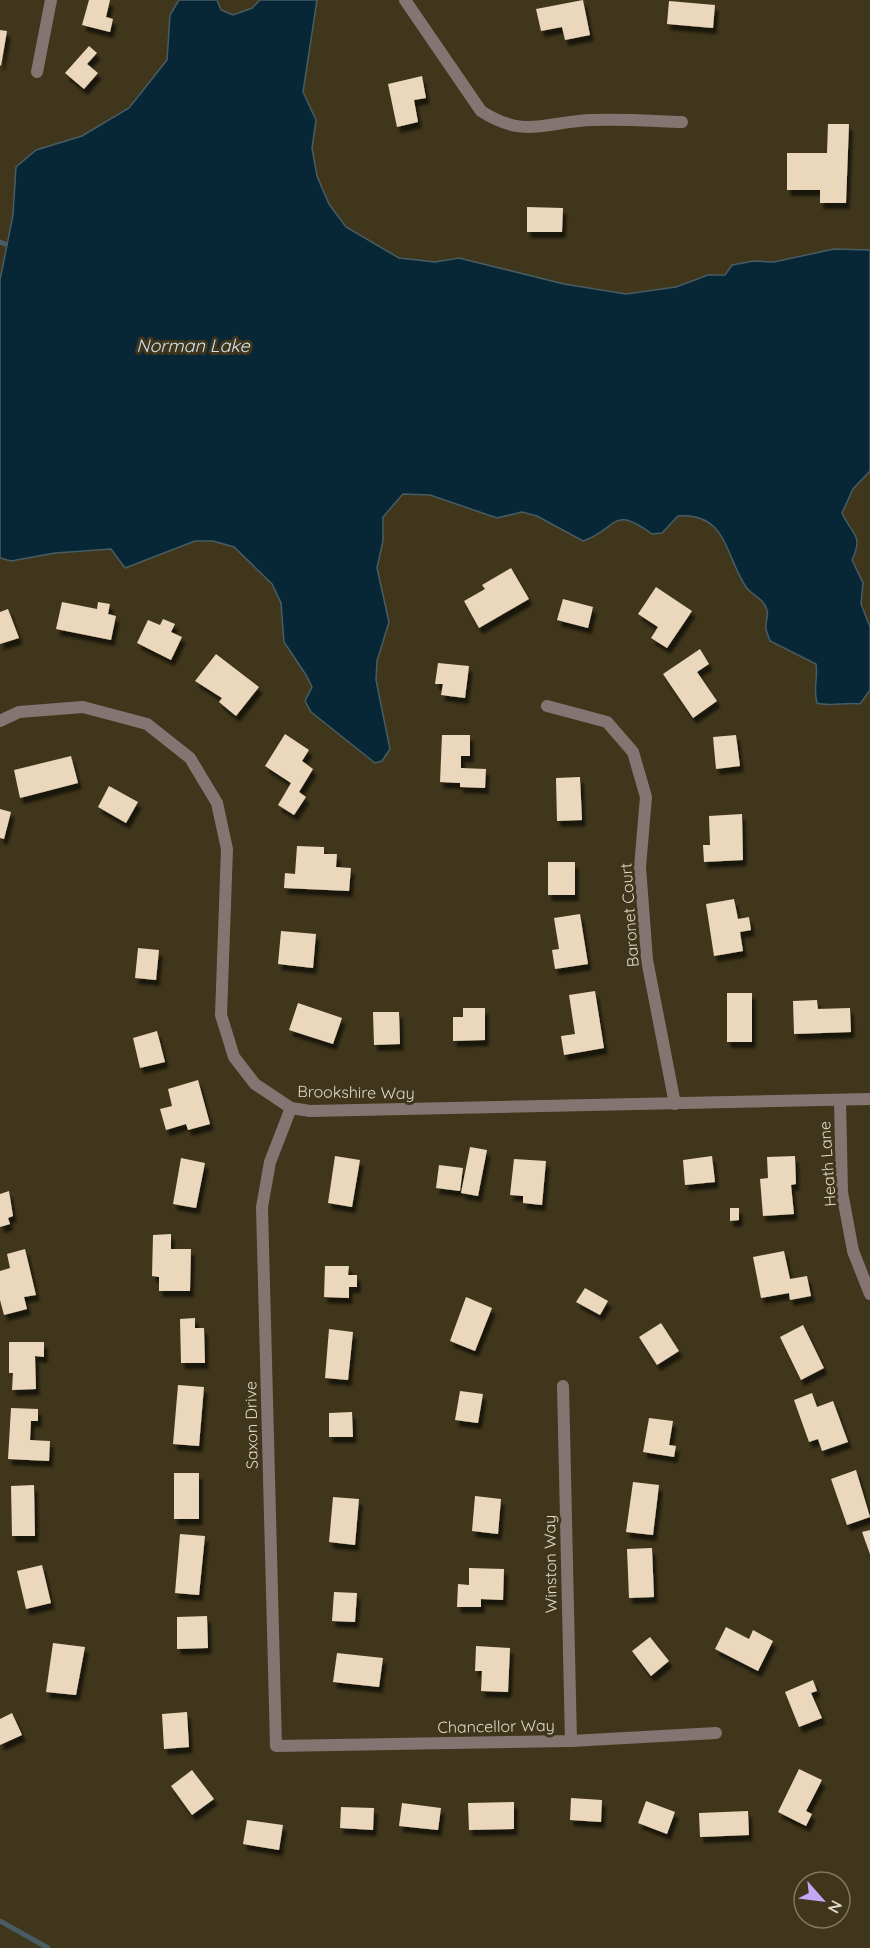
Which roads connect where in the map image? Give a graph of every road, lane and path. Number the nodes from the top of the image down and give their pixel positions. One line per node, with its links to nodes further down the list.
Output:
1 (51, 0): 3 (street)
2 (405, 0): 4 (street)
3 (37, 72)
4 (682, 122)
5 (547, 706): 9 (street, Baronet Court)
6 (0, 721): 10 (street, Brookshire Way)
7 (870, 1099): 8 (street, Brookshire Way)
8 (840, 1100): 9 (street, Brookshire Way); 11 (street, Heath Lane)
9 (675, 1104): 10 (street, Brookshire Way)
10 (291, 1108): 15 (street, Saxon Drive)
11 (870, 1294)
12 (563, 1386): 14 (street, Winston Way)
13 (716, 1733): 14 (street, Chancellor Way)
14 (571, 1741): 15 (street, Chancellor Way)
15 (276, 1746)

